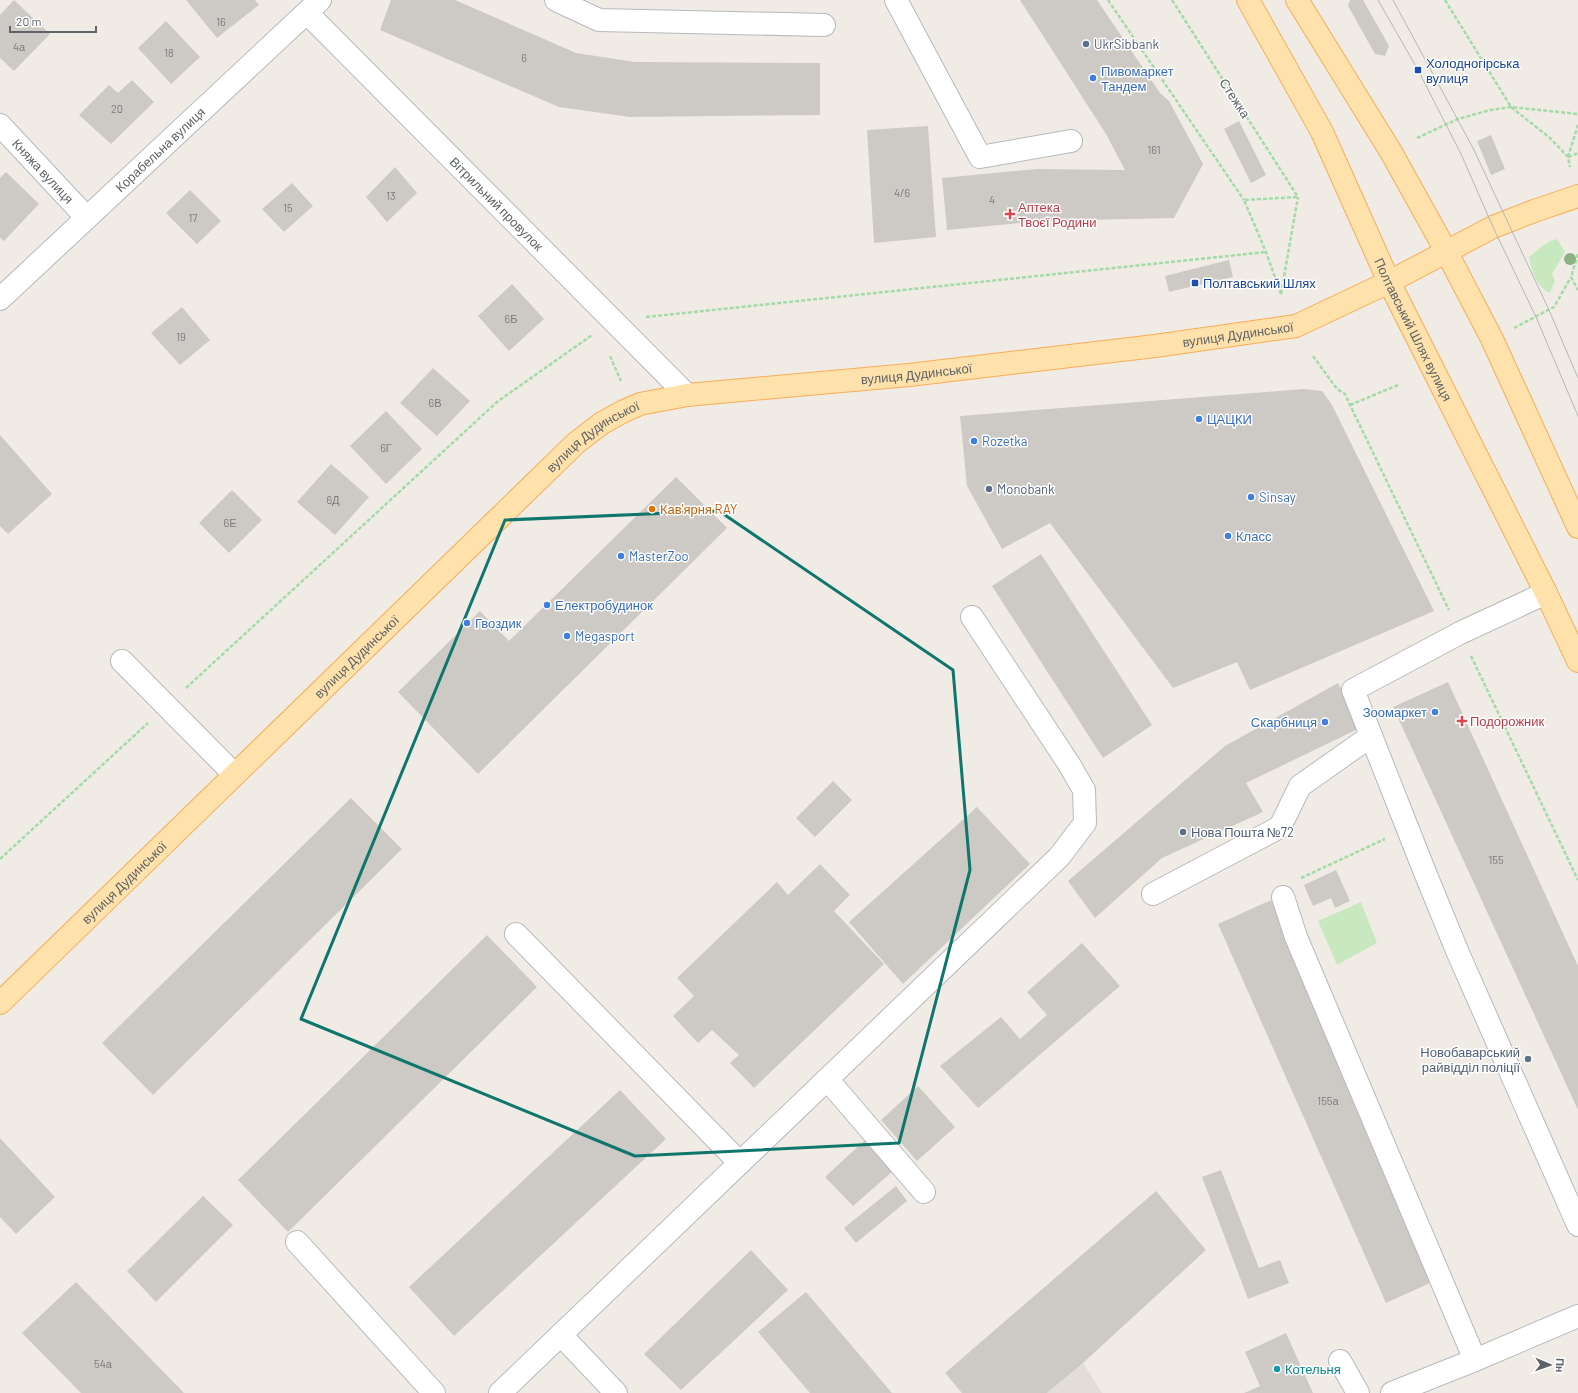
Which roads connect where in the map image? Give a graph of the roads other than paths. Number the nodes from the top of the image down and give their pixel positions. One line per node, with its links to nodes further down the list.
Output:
1 (556, 0): 6 (street)
2 (896, 0): 8 (street)
3 (1248, 0): 12 (main road, Полтавський Шлях вулиця)
4 (1297, 0): 11 (main road)
5 (314, 7): 10 (street, Корабельна вулиця); 14 (street, Вітрильний провулок)
6 (824, 25)
7 (0, 125): 10 (street, Княжа вулиця)
8 (1071, 141)
9 (1578, 196): 11 (main road)
10 (86, 217): 13 (street, Корабельна вулиця)
11 (1446, 251): 12 (main road); 15 (main road)
12 (1389, 282): 14 (main road, вулиця Дудинської); 16 (main road, Полтавський Шлях вулиця)
13 (0, 299)
14 (687, 395): 21 (main road, вулиця Дудинської)
15 (1578, 527)
16 (1546, 593): 19 (main road, Полтавський Шлях вулиця); 20 (street)
17 (972, 616): 26 (street)
18 (122, 661): 21 (street)
19 (1578, 661)
20 (1371, 736): 22 (street); 29 (street)
21 (234, 774): 25 (main road, вулиця Дудинської)
22 (1153, 894)
23 (1283, 897): 33 (street)
24 (516, 934): 27 (street)
25 (0, 1003)
26 (827, 1079): 27 (street); 28 (street)
27 (740, 1163): 32 (street)
28 (924, 1192)
29 (1578, 1225)
30 (297, 1242): 35 (street)
31 (1578, 1316): 33 (street)
32 (561, 1335): 36 (street); 37 (street)
33 (1475, 1360): 39 (street)
34 (1340, 1361): 38 (street)
35 (434, 1393)
36 (500, 1393)
37 (616, 1393)
38 (1358, 1393)
39 (1392, 1393)

